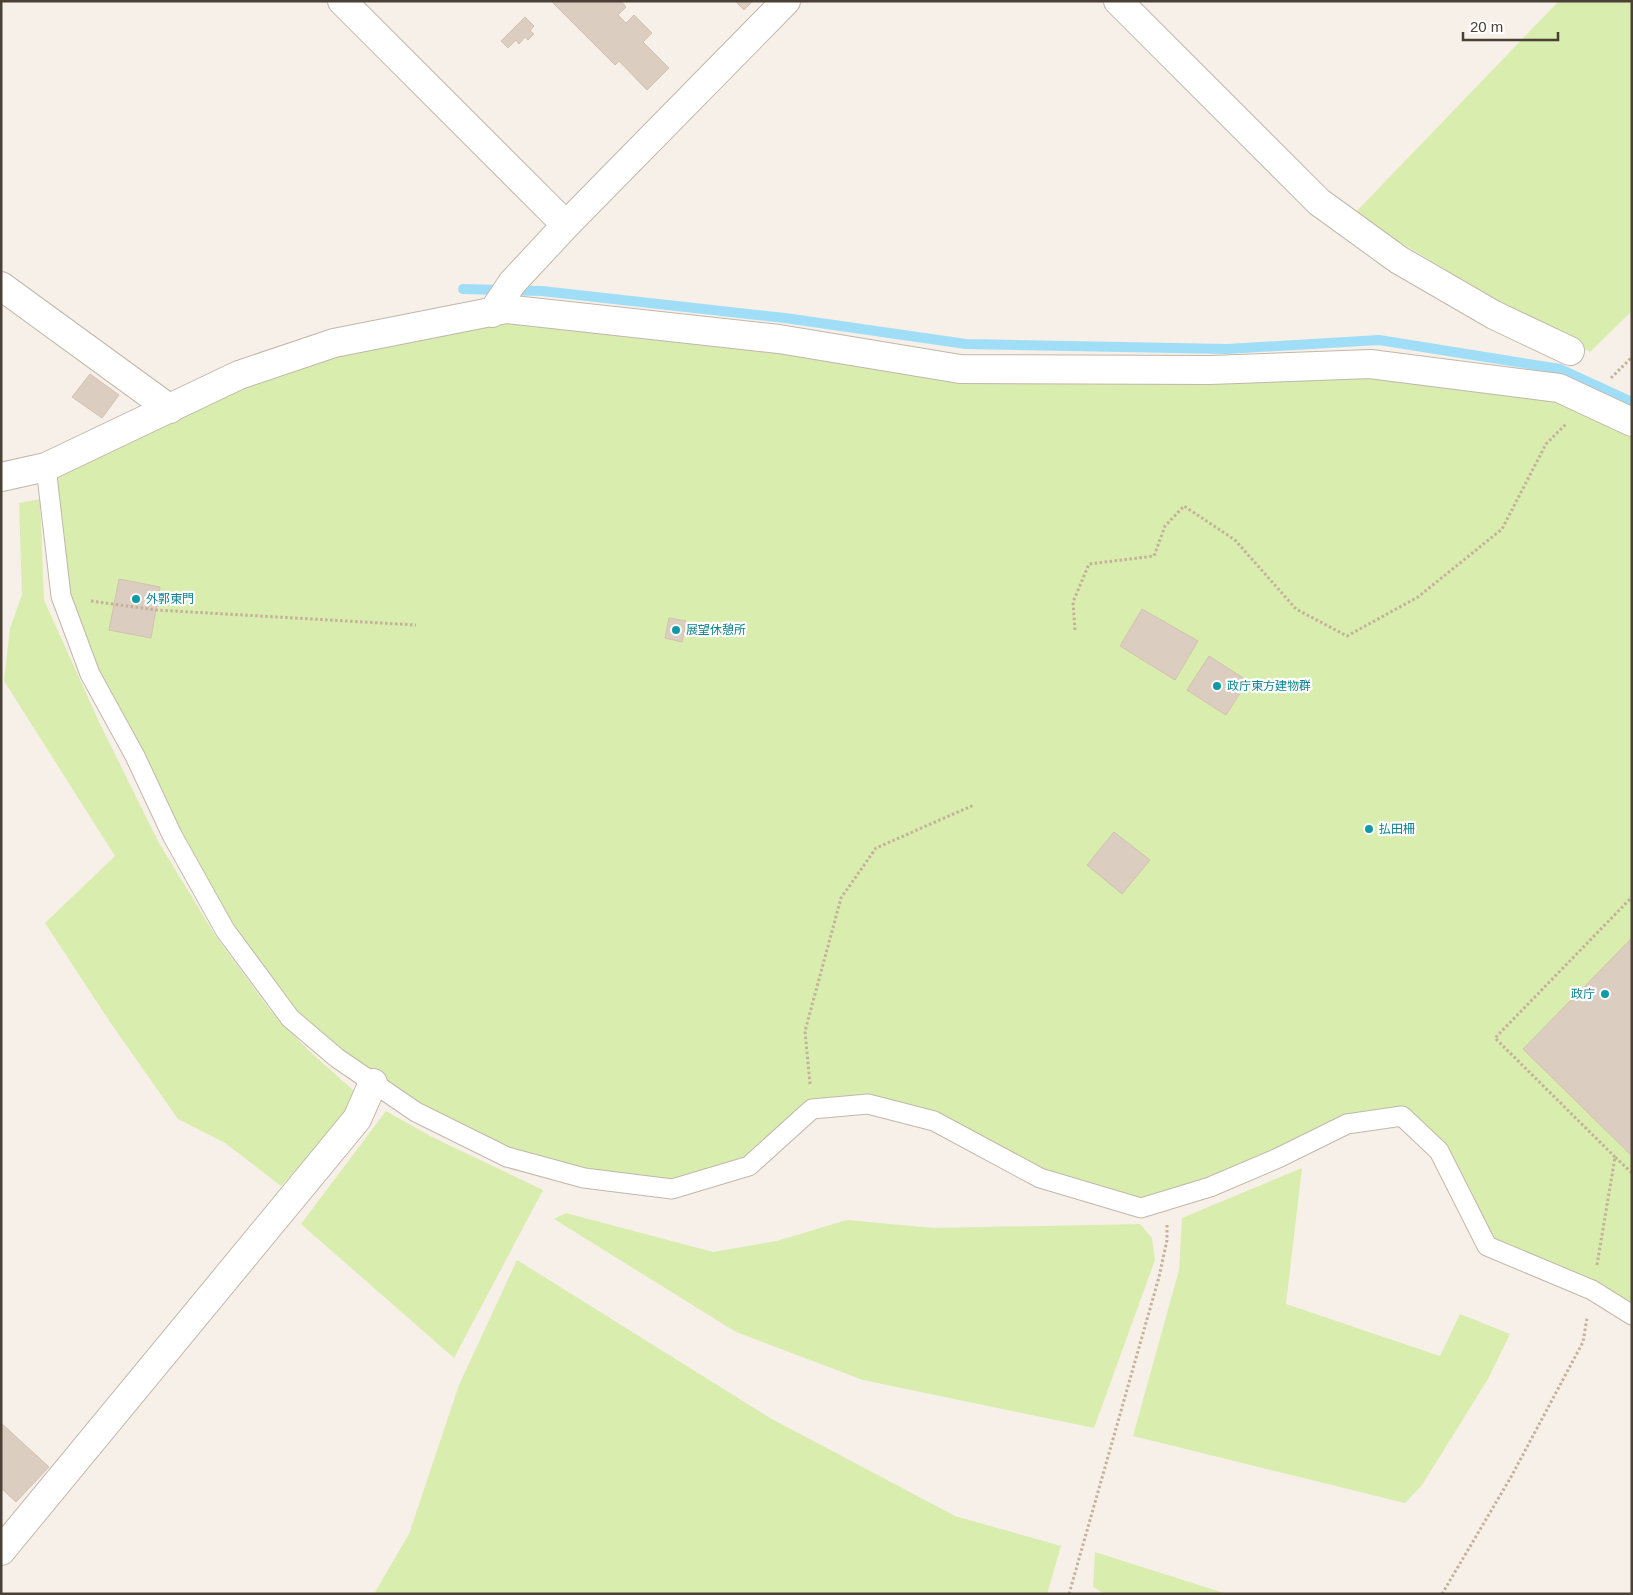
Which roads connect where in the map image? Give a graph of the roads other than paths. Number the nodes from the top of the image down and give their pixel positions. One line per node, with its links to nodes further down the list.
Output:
1 (342, 1): 4 (street)
2 (786, 1): 4 (street)
3 (1118, 1): 7 (street)
4 (566, 225): 6 (street)
5 (1, 286): 8 (street)
6 (492, 313): 8 (street); 9 (street)
7 (1570, 351)
8 (170, 408): 10 (street)
9 (1632, 422)
10 (46, 466): 11 (street); 12 (lane)
11 (1, 477)
12 (373, 1083): 13 (lane); 14 (street)
13 (1632, 1315)
14 (1, 1550)

